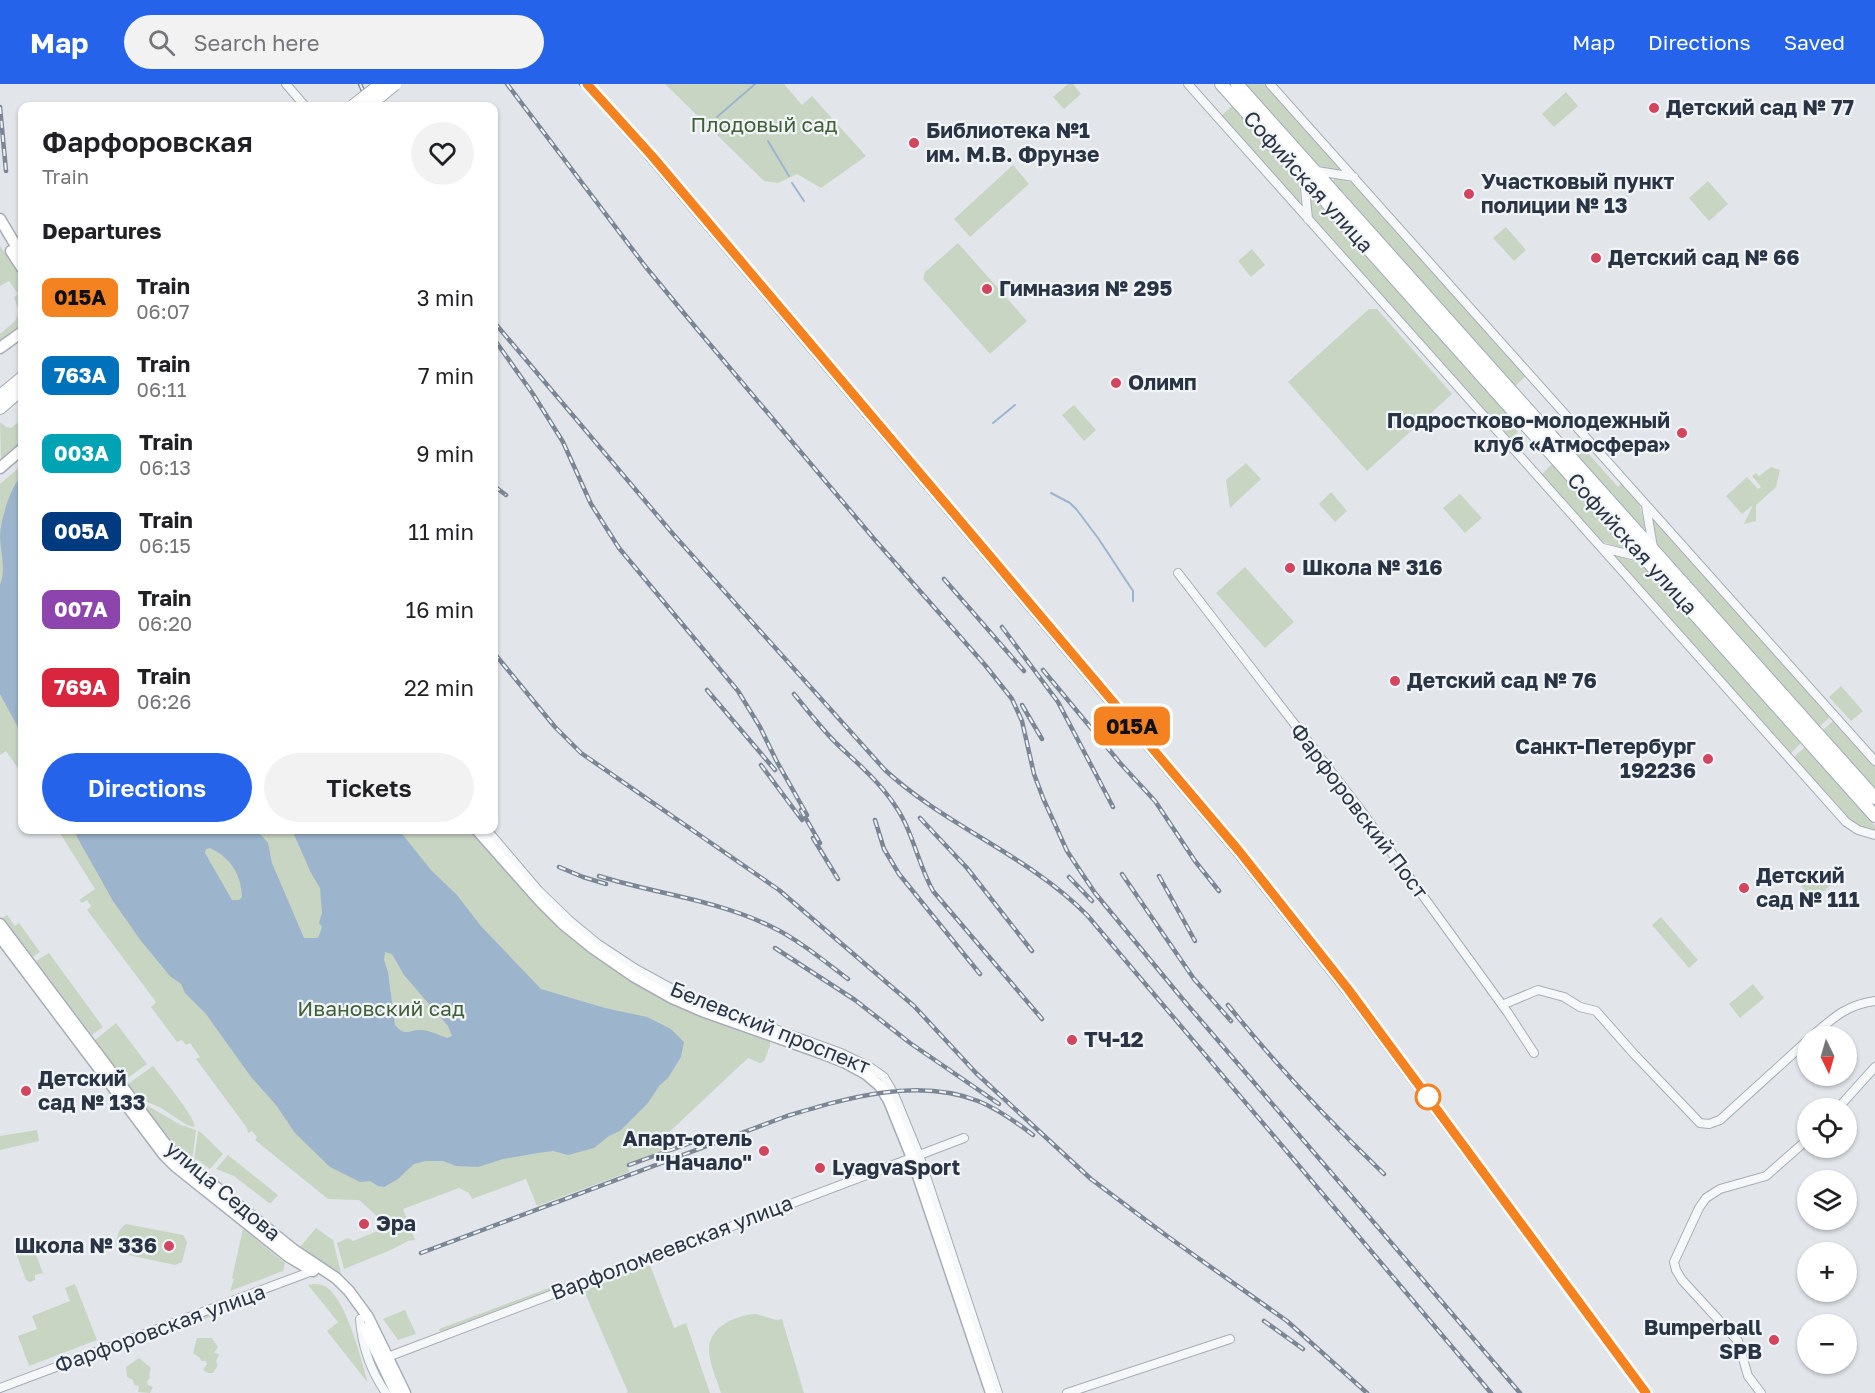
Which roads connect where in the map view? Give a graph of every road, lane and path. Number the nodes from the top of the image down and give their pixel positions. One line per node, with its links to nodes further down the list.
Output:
1 (286, 84): 8 (street)
2 (381, 84): 9 (main road, bridge)
3 (396, 84): 10 (main road, bridge)
4 (1188, 84): 15 (street)
5 (1221, 84): 11 (main road, Софийская улица)
6 (1237, 84): 11 (main road, Софийская улица)
7 (1270, 84): 13 (street)
8 (301, 102)
9 (358, 102)
10 (373, 102)
11 (1265, 125): 12 (main road, Софийская улица)
12 (1309, 174): 13 (street); 15 (street); 29 (main road, Софийская улица)
13 (1354, 177): 27 (street)
14 (0, 219): 17 (main road)
15 (1308, 219): 28 (street)
16 (0, 233): 18 (main road)
17 (18, 249)
18 (18, 262)
19 (18, 335): 20 (main road)
20 (0, 348)
21 (18, 381): 23 (main road)
22 (18, 392): 24 (main road)
23 (0, 396)
24 (0, 408)
25 (18, 452): 26 (main road)
26 (0, 468)
27 (1645, 504): 29 (street); 32 (street)
28 (1601, 548): 29 (street); 37 (street)
29 (1649, 554): 31 (main road, Софийская улица)
30 (1178, 573): 42 (street, Фарфоровский Пост)
31 (1690, 601): 33 (main road, Софийская улица); 34 (main road, Софийская улица)
32 (1875, 761)
33 (1875, 798)
34 (1875, 816)
35 (481, 834): 50 (main road, Белевский проспект)
36 (490, 834): 50 (street, Белевский проспект)
37 (1875, 835)
38 (0, 924): 51 (main road, улица Седова)
39 (0, 937): 51 (main road, улица Седова)
40 (1875, 995): 41 (street)
41 (1874, 1001): 43 (street)
42 (1502, 1005): 44 (street); 45 (street, Фарфоровский Пост)
43 (1823, 1026)
44 (1797, 1050)
45 (1534, 1053)
46 (1875, 1067): 47 (street)
47 (1847, 1098)
48 (964, 1138): 50 (street, Варфоломеевская улица)
49 (1797, 1149): 62 (street)
50 (916, 1156): 54 (street, Варфоломеевская улица); 59 (main road, Белевский проспект); 60 (street, Белевский проспект)
51 (316, 1269): 52 (main road, улица Седова); 54 (main road, улица Седова); 55 (street, Фарфоровская улица)
52 (360, 1319): 54 (main road, улица Седова); 56 (street)
53 (1230, 1339): 61 (street)
54 (383, 1358): 57 (main road, улица Седова); 58 (main road, улица Седова)
55 (0, 1388)
56 (386, 1393)
57 (396, 1393)
58 (405, 1393)
59 (991, 1393)
60 (998, 1393)
61 (1068, 1393)
62 (1761, 1393)

